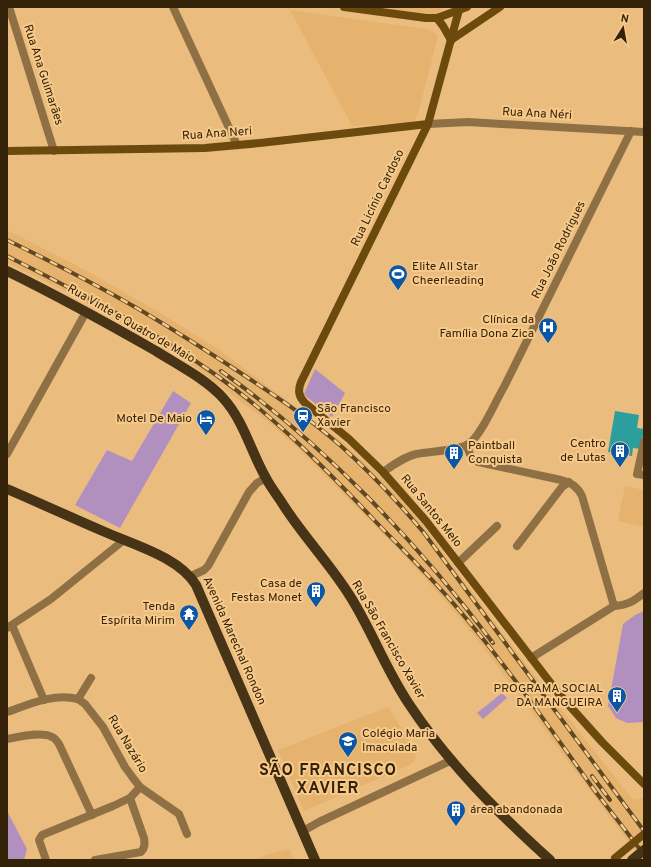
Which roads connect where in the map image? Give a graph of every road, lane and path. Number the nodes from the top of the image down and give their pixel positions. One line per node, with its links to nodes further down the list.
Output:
1 (9, 7): 13 (street, Rua Ana Guimarães)
2 (173, 7): 12 (street)
3 (344, 7): 7 (main road)
4 (468, 7): 6 (main road)
5 (500, 7): 8 (main road)
6 (460, 8): 7 (main road); 8 (main road, Rua Licínio Cardoso)
7 (437, 18): 8 (main road)
8 (451, 40): 9 (main road, Rua Licínio Cardoso)
9 (428, 124): 10 (street, Rua Ana Néri); 12 (main road, Rua Ana Neri); 17 (main road, Rua Licínio Cardoso)
10 (631, 131): 11 (street, Rua Ana Néri); 20 (street, Rua João Rodrigues)
11 (644, 132)
12 (237, 145): 13 (main road, Rua Ana Neri)
13 (54, 150): 14 (main road, Rua Ana Neri)
14 (7, 151)
15 (8, 273): 16 (main road, Rua Vinte e Quatro de Maio)
16 (86, 312): 18 (main road, Rua Vinte e Quatro de Maio); 21 (street)
17 (299, 392): 22 (main road, Rua Santos Melo)
18 (233, 411): 24 (main road, Rua São Francisco Xavier)
19 (644, 442): 23 (street)
20 (467, 445): 22 (street); 25 (street)
21 (7, 454)
22 (383, 472): 30 (main road, Rua Santos Melo)
23 (644, 475)
24 (266, 478): 31 (street); 41 (main road, Rua São Francisco Xavier)
25 (569, 482): 29 (street); 33 (street)
26 (7, 489): 28 (main road, Avenida Marechal Rondon)
27 (497, 526): 30 (street)
28 (124, 540): 31 (main road, Avenida Marechal Rondon); 34 (street)
29 (517, 546)
30 (458, 563): 35 (main road, Rua Santos Melo)
31 (191, 576): 46 (main road, Avenida Marechal Rondon)
32 (644, 593): 33 (street)
33 (614, 606): 35 (street)
34 (9, 626): 38 (street)
35 (531, 658): 42 (main road, Rua Santos Melo)
36 (91, 678): 37 (street)
37 (78, 699): 38 (street); 43 (street, Rua Nazário)
38 (44, 700): 39 (street)
39 (7, 712)
40 (7, 738): 45 (street)
41 (452, 760): 46 (street); 55 (main road, Rua São Francisco Xavier)
42 (644, 784)
43 (140, 787): 44 (street); 47 (street, Rua Nazário)
44 (130, 798): 45 (street); 53 (street)
45 (92, 814): 52 (street)
46 (304, 831): 54 (main road, Avenida Marechal Rondon)
47 (187, 834)
48 (644, 834): 51 (main road, bridge)
49 (644, 850): 56 (main road, bridge)
50 (644, 854): 57 (main road, bridge)
51 (614, 859)
52 (46, 860)
53 (95, 860)
54 (315, 860)
55 (550, 860)
56 (632, 860)
57 (636, 860)

